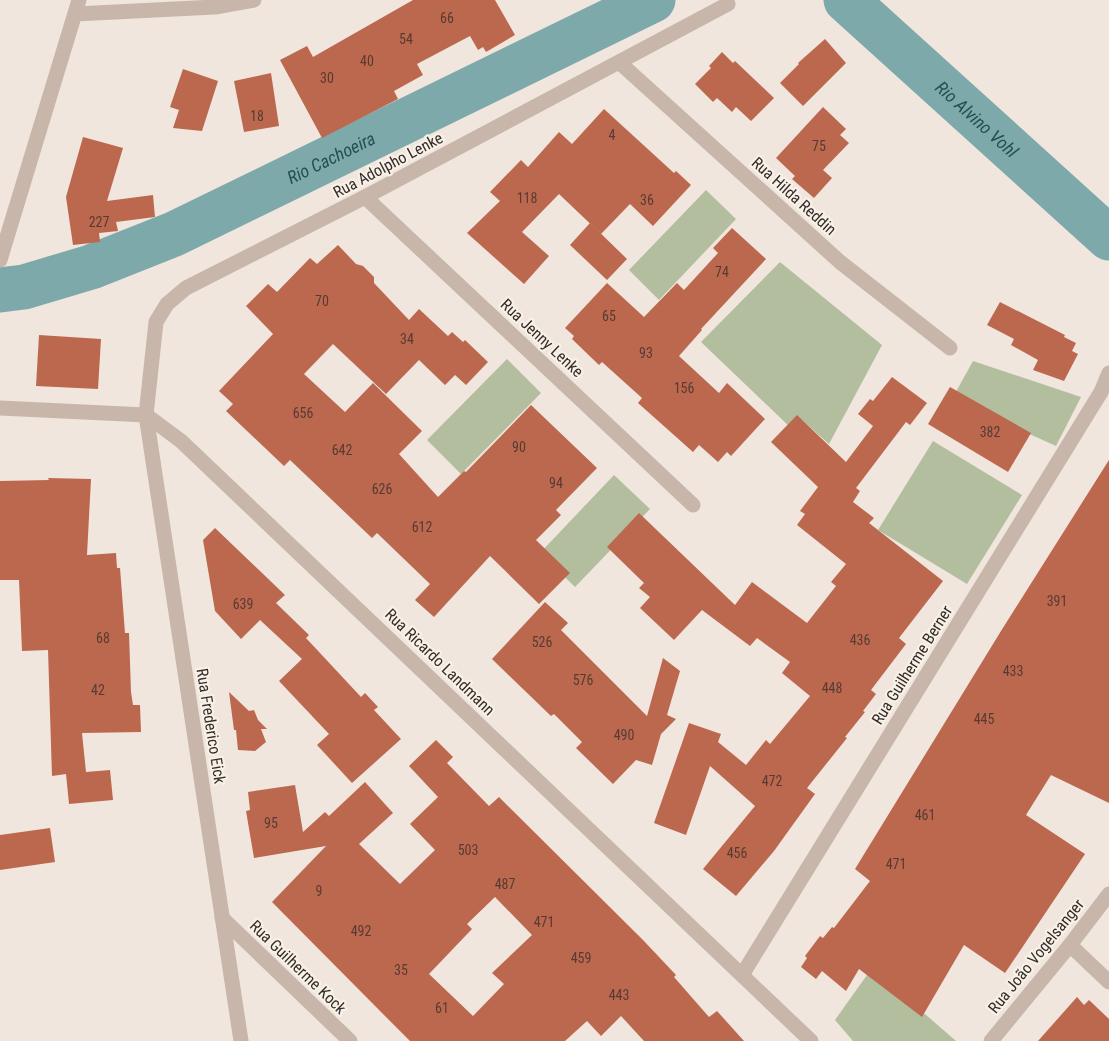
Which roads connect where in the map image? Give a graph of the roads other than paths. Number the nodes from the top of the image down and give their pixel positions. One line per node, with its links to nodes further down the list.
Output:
1 (254, 0): 3 (street)
2 (728, 4): 4 (street, Rua Adolpho Lenke)
3 (77, 7): 6 (street)
4 (620, 63): 5 (street, Rua Adolpho Lenke); 7 (street, Rua Hilda Reddin)
5 (365, 197): 10 (street, Rua Adolpho Lenke); 11 (street, Rua Jenny Lenke)
6 (0, 260)
7 (950, 348)
8 (1109, 373): 15 (street, Rua Guilherme Berner)
9 (0, 408): 10 (street)
10 (146, 415): 13 (street, Rua Frederico Eick); 15 (street, Rua Ricardo Landmann)
11 (693, 505)
12 (1109, 894): 14 (street, Rua João Vogelsanger)
13 (222, 918): 17 (street, Rua Frederico Eick); 18 (street, Rua Guilherme Kock)
14 (1070, 945): 16 (street); 20 (street, Rua João Vogelsanger)
15 (742, 975): 19 (street, Rua Ricardo Landmann)
16 (1109, 982)
17 (241, 1041)
18 (350, 1041)
19 (811, 1041)
20 (991, 1041)

